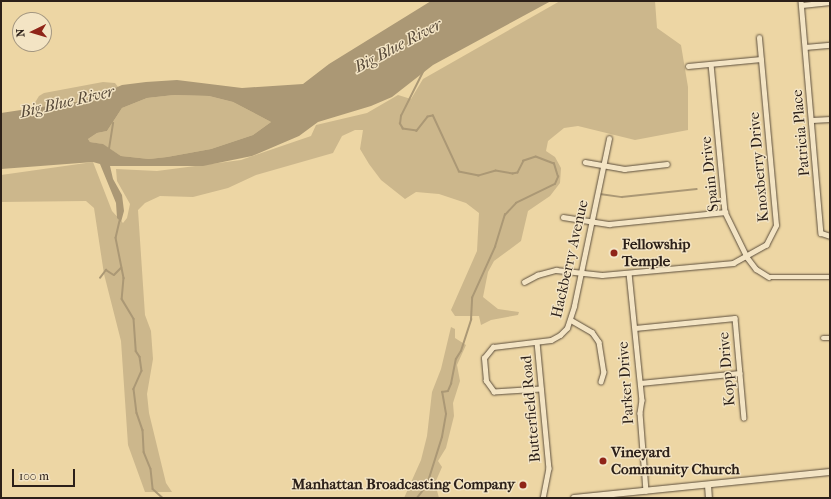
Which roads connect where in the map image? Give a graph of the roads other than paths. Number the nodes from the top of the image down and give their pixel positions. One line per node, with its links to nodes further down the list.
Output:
1 (830, 2): 2 (street)
2 (802, 3): 5 (street, Patricia Place)
3 (759, 38): 6 (street, Knoxberry Drive)
4 (830, 44): 5 (street)
5 (805, 47): 10 (street, Patricia Place)
6 (761, 59): 7 (street); 19 (street, Knoxberry Drive)
7 (711, 64): 8 (street); 15 (street, Spain Drive)
8 (688, 66)
9 (830, 119): 10 (street)
10 (812, 120): 18 (street, Patricia Place)
11 (609, 139): 14 (street, Hackberry Avenue)
12 (585, 162): 14 (street)
13 (667, 164): 14 (street)
14 (603, 166): 17 (street, Hackberry Avenue)
15 (725, 212): 17 (street); 19 (street, Spain Drive)
16 (563, 216): 17 (street)
17 (591, 222): 20 (street, Hackberry Avenue)
18 (830, 236)
19 (747, 257): 21 (street, Knoxberry Drive); 22 (street, Spain Drive)
20 (581, 272): 21 (street, Knoxberry Drive); 23 (street, Knoxberry Drive); 24 (street, Hackberry Avenue)
21 (629, 273): 25 (street, Parker Drive)
22 (830, 277)
23 (524, 282)
24 (571, 320): 28 (street, Hackberry Avenue); 30 (street)
25 (635, 328): 29 (street, Kopp Drive); 31 (street, Parker Drive)
26 (824, 338): 27 (street)
27 (830, 338)
28 (537, 342): 32 (street, Butterfield Road); 32 (street, Hackberry Avenue)
29 (740, 374): 31 (street); 33 (street, Kopp Drive)
30 (601, 382)
31 (640, 383): 36 (street, Parker Drive)
32 (541, 389): 37 (street, Butterfield Road)
33 (744, 418)
34 (830, 472): 35 (street)
35 (708, 484): 36 (street); 39 (street)
36 (646, 491): 38 (street)
37 (543, 498)
38 (574, 498)
39 (709, 498)

